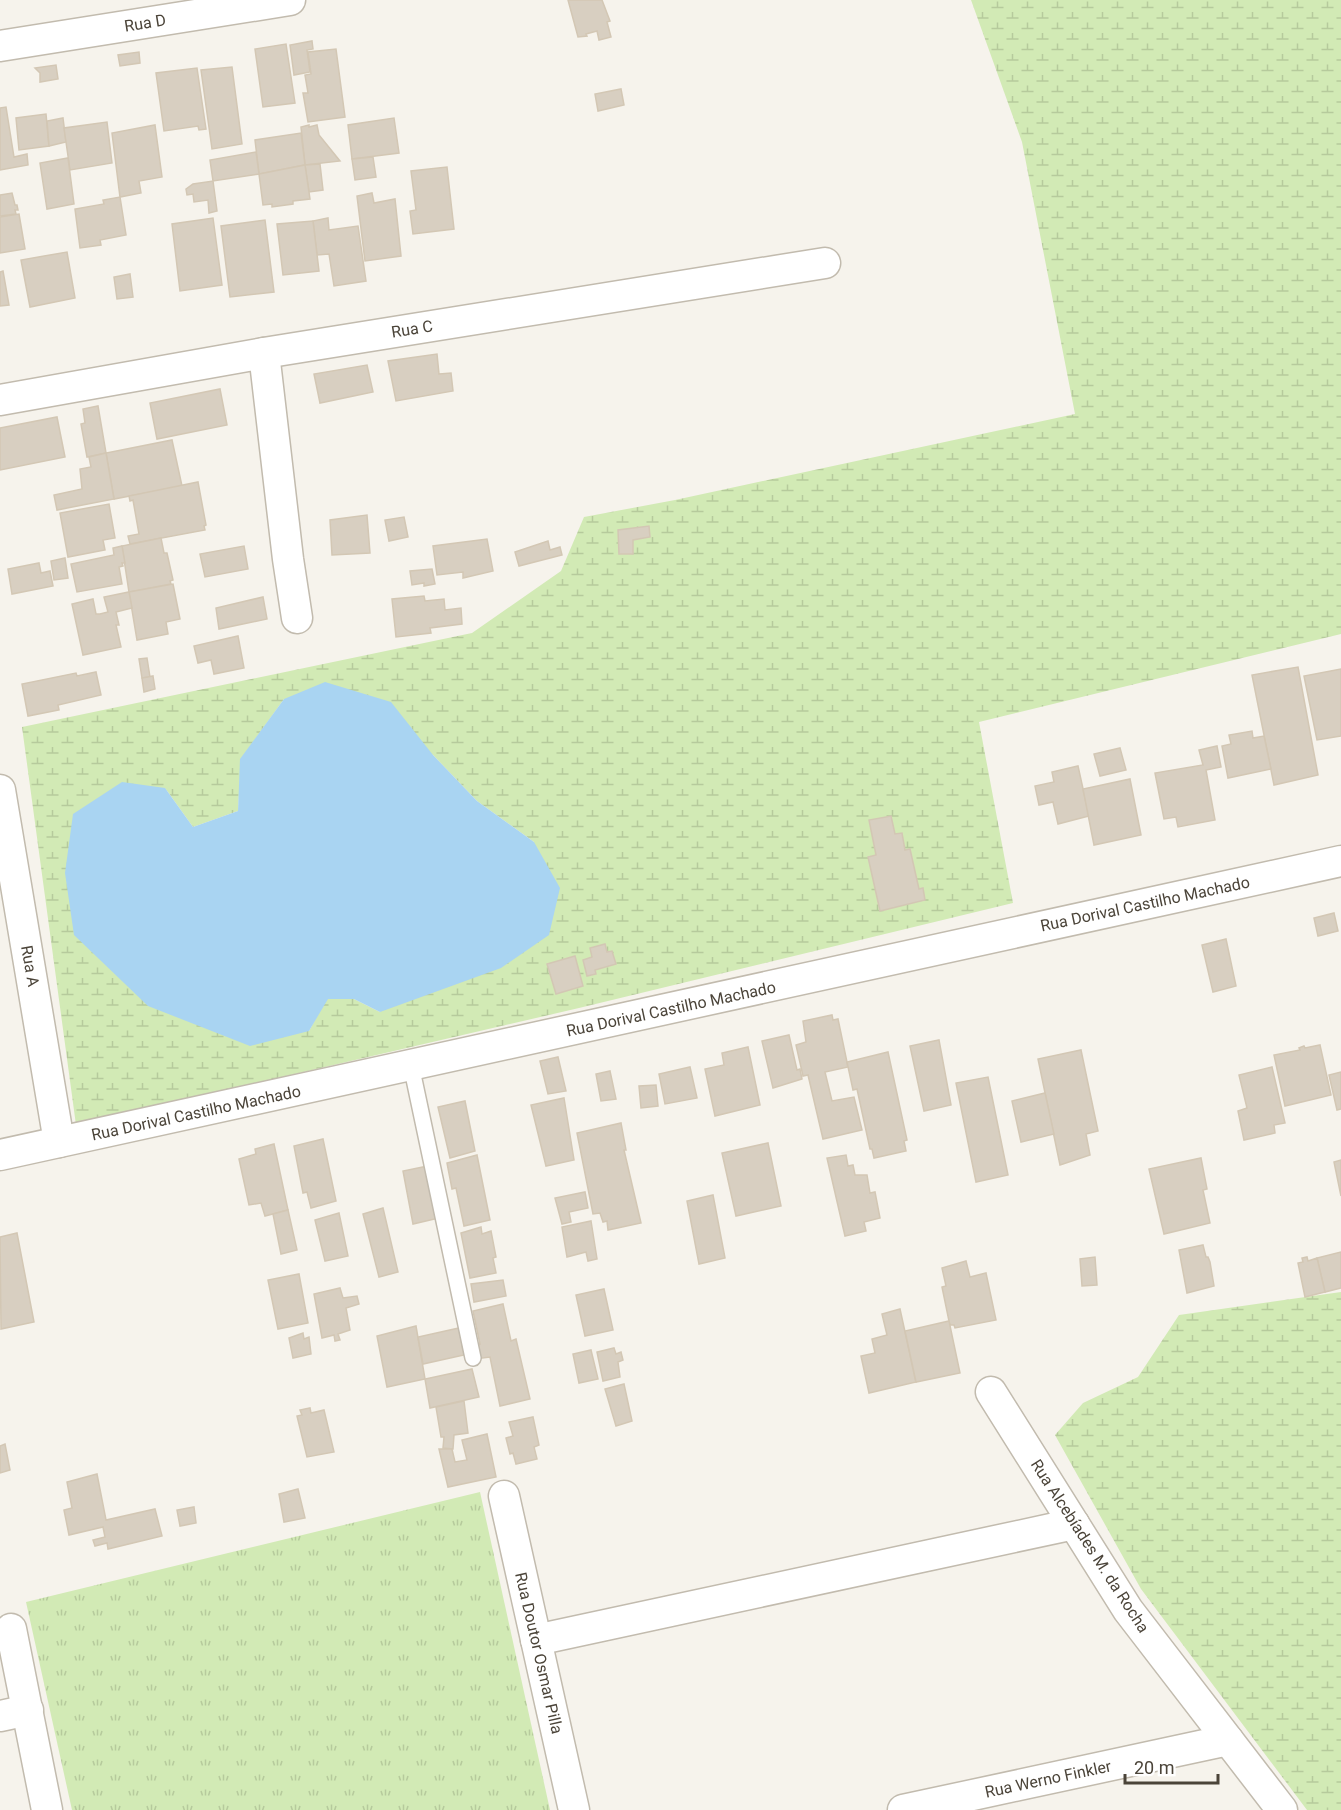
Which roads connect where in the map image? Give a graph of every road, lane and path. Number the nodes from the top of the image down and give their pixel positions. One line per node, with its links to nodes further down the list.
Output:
1 (290, 0): 2 (street, Rua D)
2 (0, 46)
3 (825, 263): 4 (street, Rua C)
4 (264, 353): 5 (street, Rua C); 6 (street)
5 (0, 400)
6 (297, 618)
7 (0, 790): 10 (street, Rua A)
8 (1341, 861): 9 (street, Rua Dorival Castilho Machado)
9 (411, 1065): 10 (street, Rua Dorival Castilho Machado); 12 (lane)
10 (59, 1142): 11 (street, Rua Dorival Castilho Machado)
11 (0, 1155)
12 (473, 1358)
13 (991, 1392): 15 (street, Rua Alcebíades M. da Rocha)
14 (504, 1496): 17 (street, Rua Doutor Osmar Pilla)
15 (1074, 1524): 17 (street); 19 (street, Rua Alcebíades M. da Rocha)
16 (11, 1629): 18 (street)
17 (536, 1640): 21 (street, Rua Doutor Osmar Pilla)
18 (14, 1713): 20 (street)
19 (1228, 1740): 22 (street, Rua Werno Finkler); 23 (street, Rua Alcebíades M. da Rocha)
20 (47, 1810)
21 (574, 1810)
22 (903, 1810)
23 (1282, 1810)

